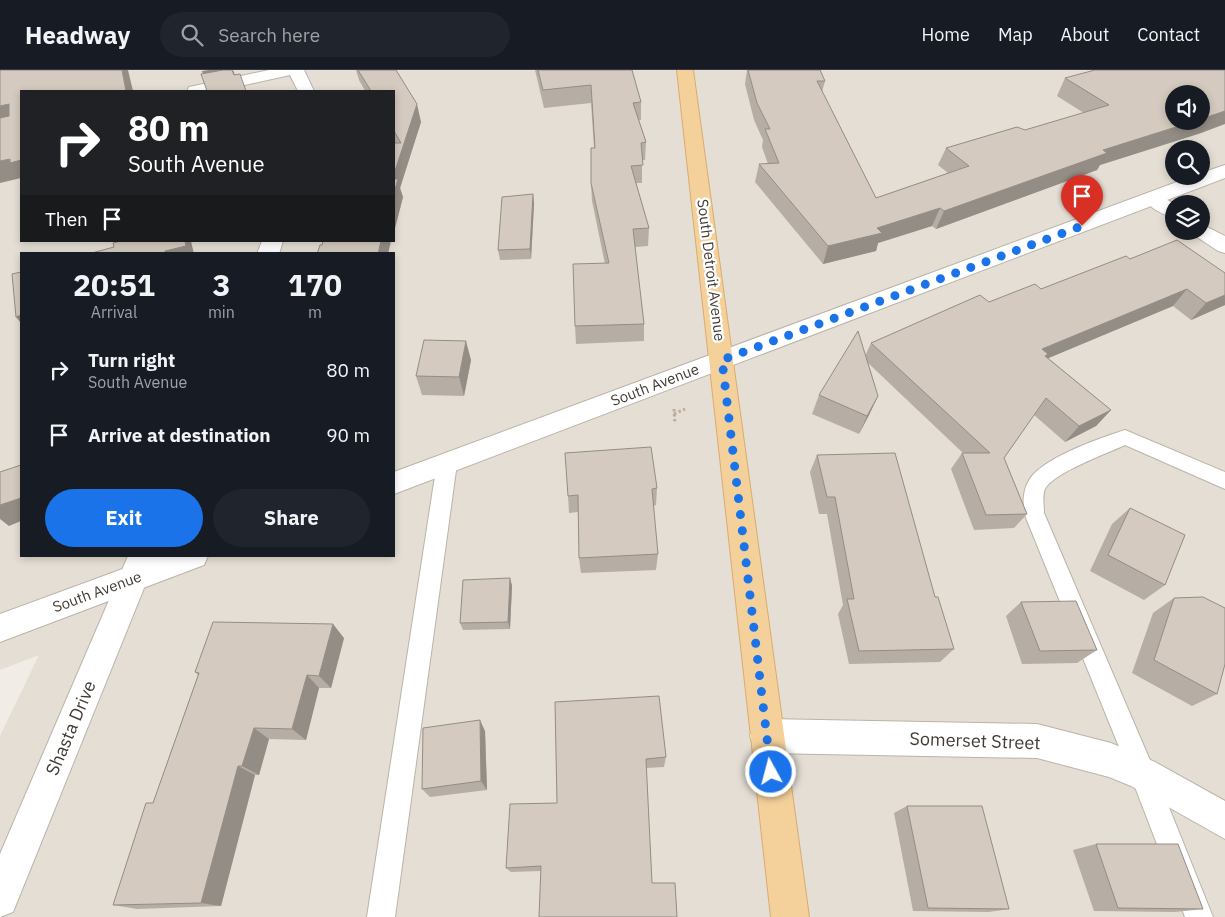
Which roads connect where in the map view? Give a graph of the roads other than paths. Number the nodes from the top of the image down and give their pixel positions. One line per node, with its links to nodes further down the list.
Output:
1 (315, 70): 3 (street)
2 (685, 70): 11 (main road, South Detroit Avenue)
3 (295, 71): 4 (street); 5 (street)
4 (200, 90)
5 (305, 90)
6 (1225, 172): 7 (street, South Avenue)
7 (1154, 199): 8 (street); 11 (street, South Avenue)
8 (1165, 206)
9 (1210, 236): 10 (street)
10 (1225, 246)
11 (722, 360): 12 (street, South Avenue); 18 (main road, South Detroit Avenue)
12 (448, 463): 14 (street, South Avenue); 22 (lane)
13 (1225, 481): 19 (lane)
14 (395, 483)
15 (189, 557): 16 (street, South Avenue)
16 (138, 568): 17 (street, South Avenue); 21 (street, Shasta Drive)
17 (0, 628)
18 (767, 736): 19 (street, Somerset Street); 23 (main road, South Detroit Avenue)
19 (1143, 774): 20 (street, Somerset Street); 24 (lane)
20 (1225, 821)
21 (0, 899)
22 (381, 917)
23 (790, 917)
24 (1199, 917)

